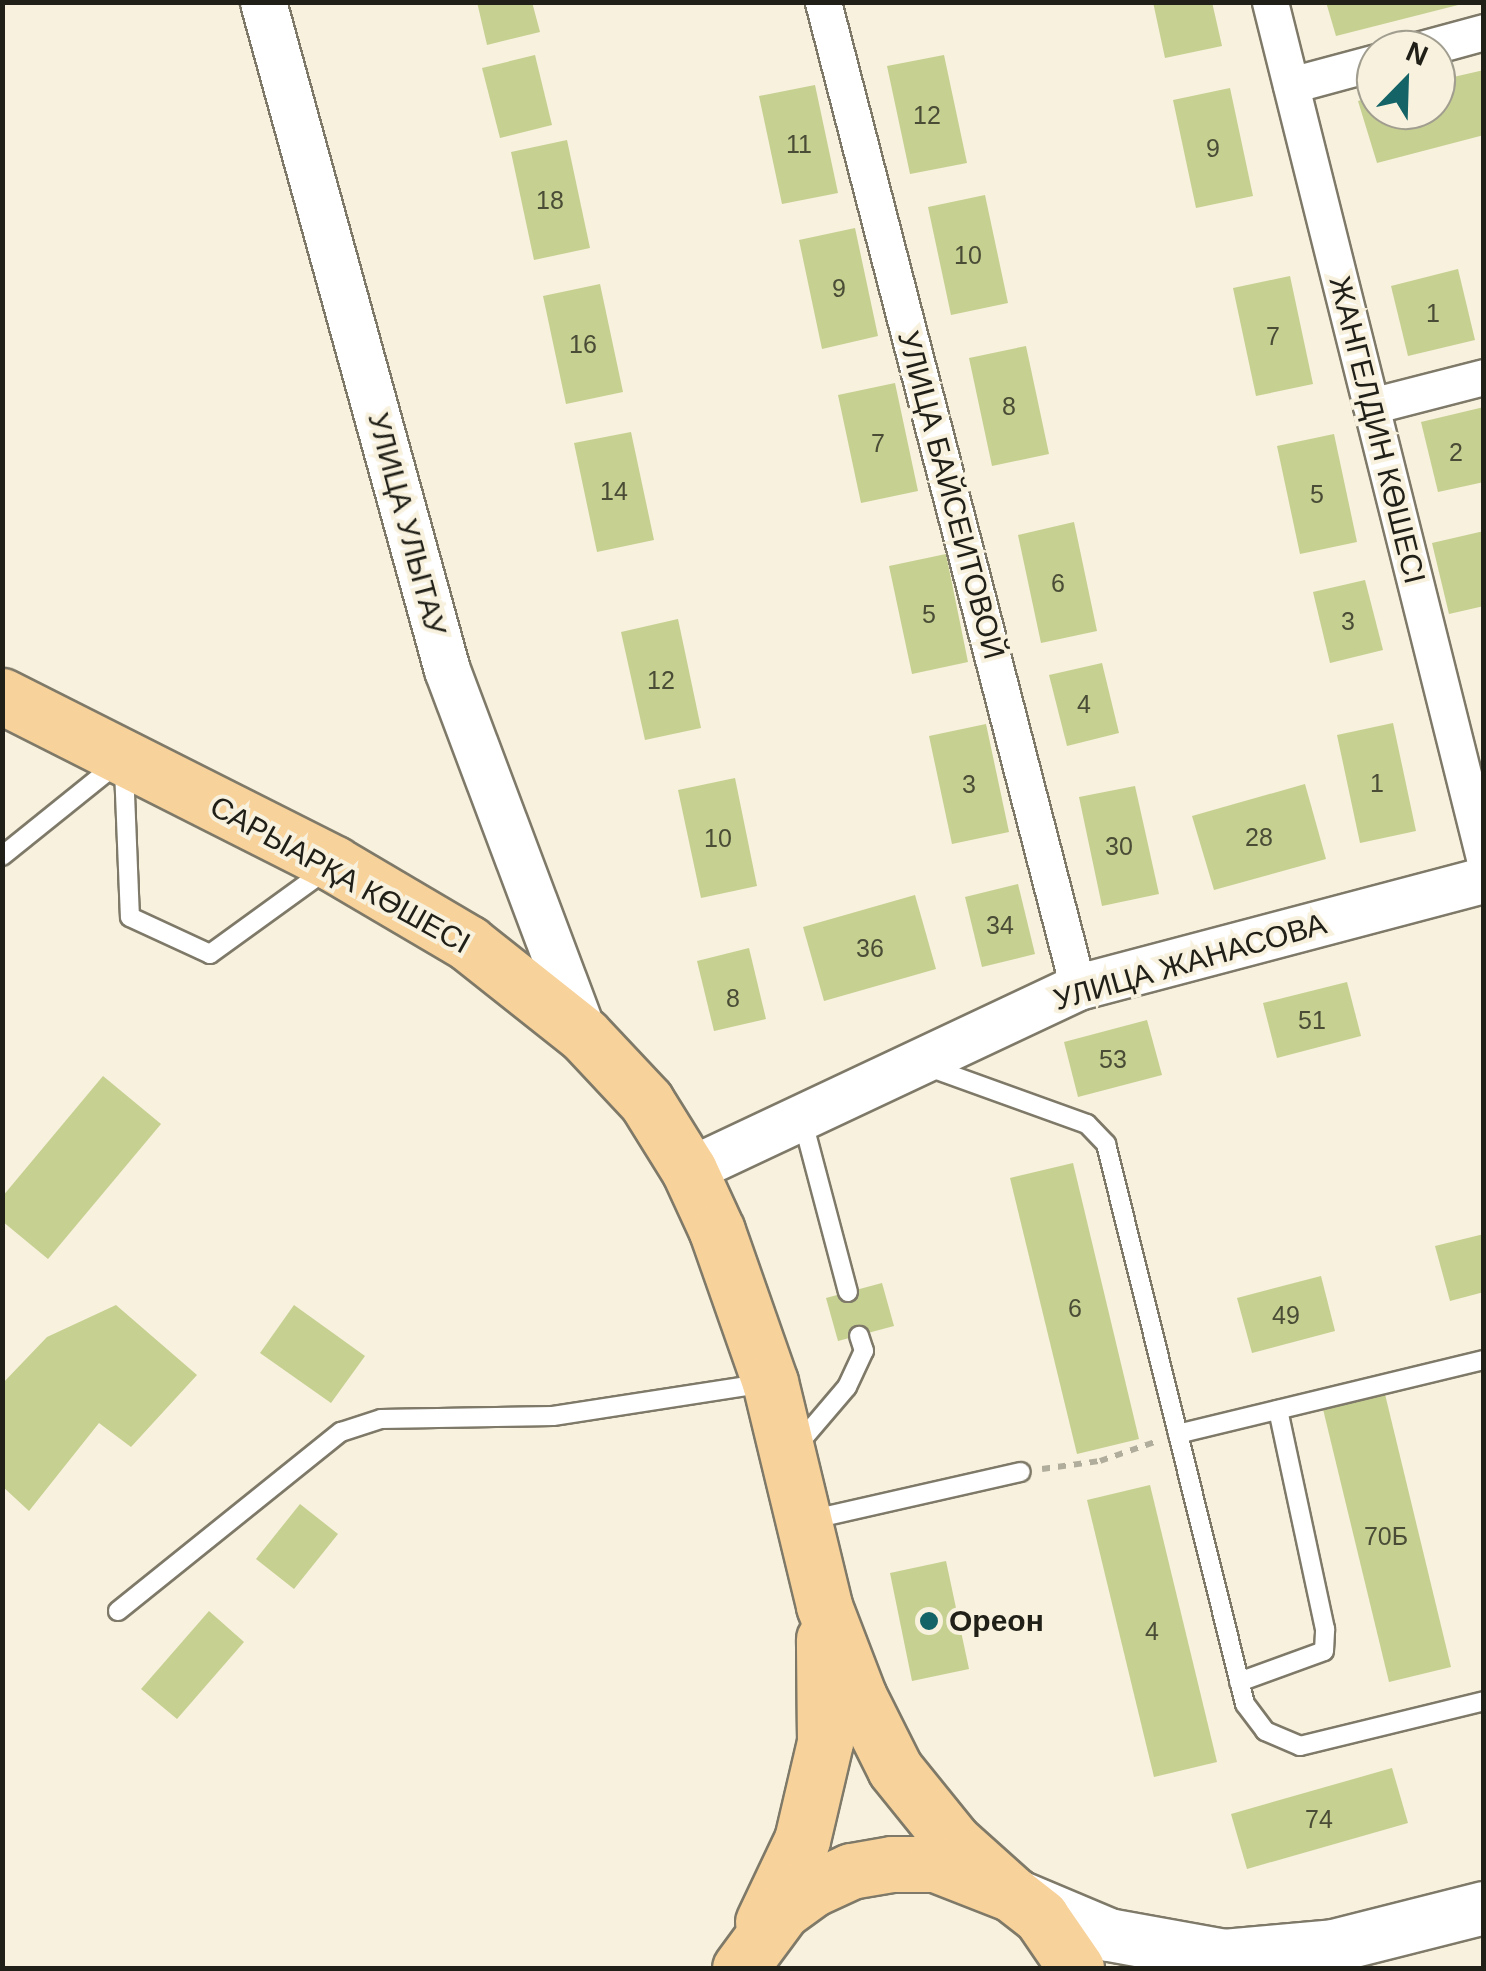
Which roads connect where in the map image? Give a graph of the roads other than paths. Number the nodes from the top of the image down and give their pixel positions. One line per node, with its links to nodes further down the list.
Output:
1 (263, 2): 17 (street, УЛИЦА УЛЫТАУ)
2 (823, 2): 16 (street, УЛИЦА БАЙСЕИТОВОЙ)
3 (1270, 2): 7 (street, ЖАНГЕЛДИН КӨШЕСІ)
4 (1484, 32): 5 (street)
5 (1456, 40)
6 (1356, 67): 7 (street)
7 (1291, 85): 9 (street, ЖАНГЕЛДИН КӨШЕСІ)
8 (1484, 377): 9 (street)
9 (1371, 406): 13 (street, ЖАНГЕЛДИН КӨШЕСІ)
10 (2, 696): 11 (main road, САРЫАРҚА КӨШЕСІ)
11 (124, 758): 12 (lane); 14 (main road, САРЫАРҚА КӨШЕСІ); 14 (lane)
12 (2, 856)
13 (1484, 858)
14 (334, 864): 17 (main road, САРЫАРҚА КӨШЕСІ)
15 (1484, 880): 16 (street, УЛИЦА ЖАНАСОВА)
16 (1078, 988): 18 (street, УЛИЦА ЖАНАСОВА)
17 (584, 1034): 20 (main road, САРЫАРҚА КӨШЕСІ)
18 (916, 1062): 19 (street, УЛИЦА ЖАНАСОВА); 26 (lane)
19 (802, 1116): 20 (street, УЛИЦА ЖАНАСОВА); 21 (lane)
20 (689, 1170): 24 (main road, САРЫАРҚА КӨШЕСІ)
21 (848, 1292)
22 (860, 1336): 27 (lane)
23 (1484, 1360): 25 (lane)
24 (770, 1382): 27 (main road, САРЫАРҚА КӨШЕСІ); 31 (lane)
25 (1278, 1410): 26 (lane); 32 (lane)
26 (1178, 1434): 32 (lane)
27 (788, 1456): 29 (main road, САРЫАРҚА КӨШЕСІ)
28 (1021, 1472): 29 (lane)
29 (803, 1521): 30 (main road, САРЫАРҚА КӨШЕСІ)
30 (824, 1606): 34 (main road); 37 (main road)
31 (118, 1611)
32 (1240, 1682): 33 (lane)
33 (1484, 1702)
34 (1012, 1894): 36 (main road); 37 (main road); 38 (main road)
35 (1484, 1908): 36 (main road)
36 (1334, 1946): 39 (main road)
37 (743, 1961)
38 (1076, 1968)
39 (1285, 1968)

